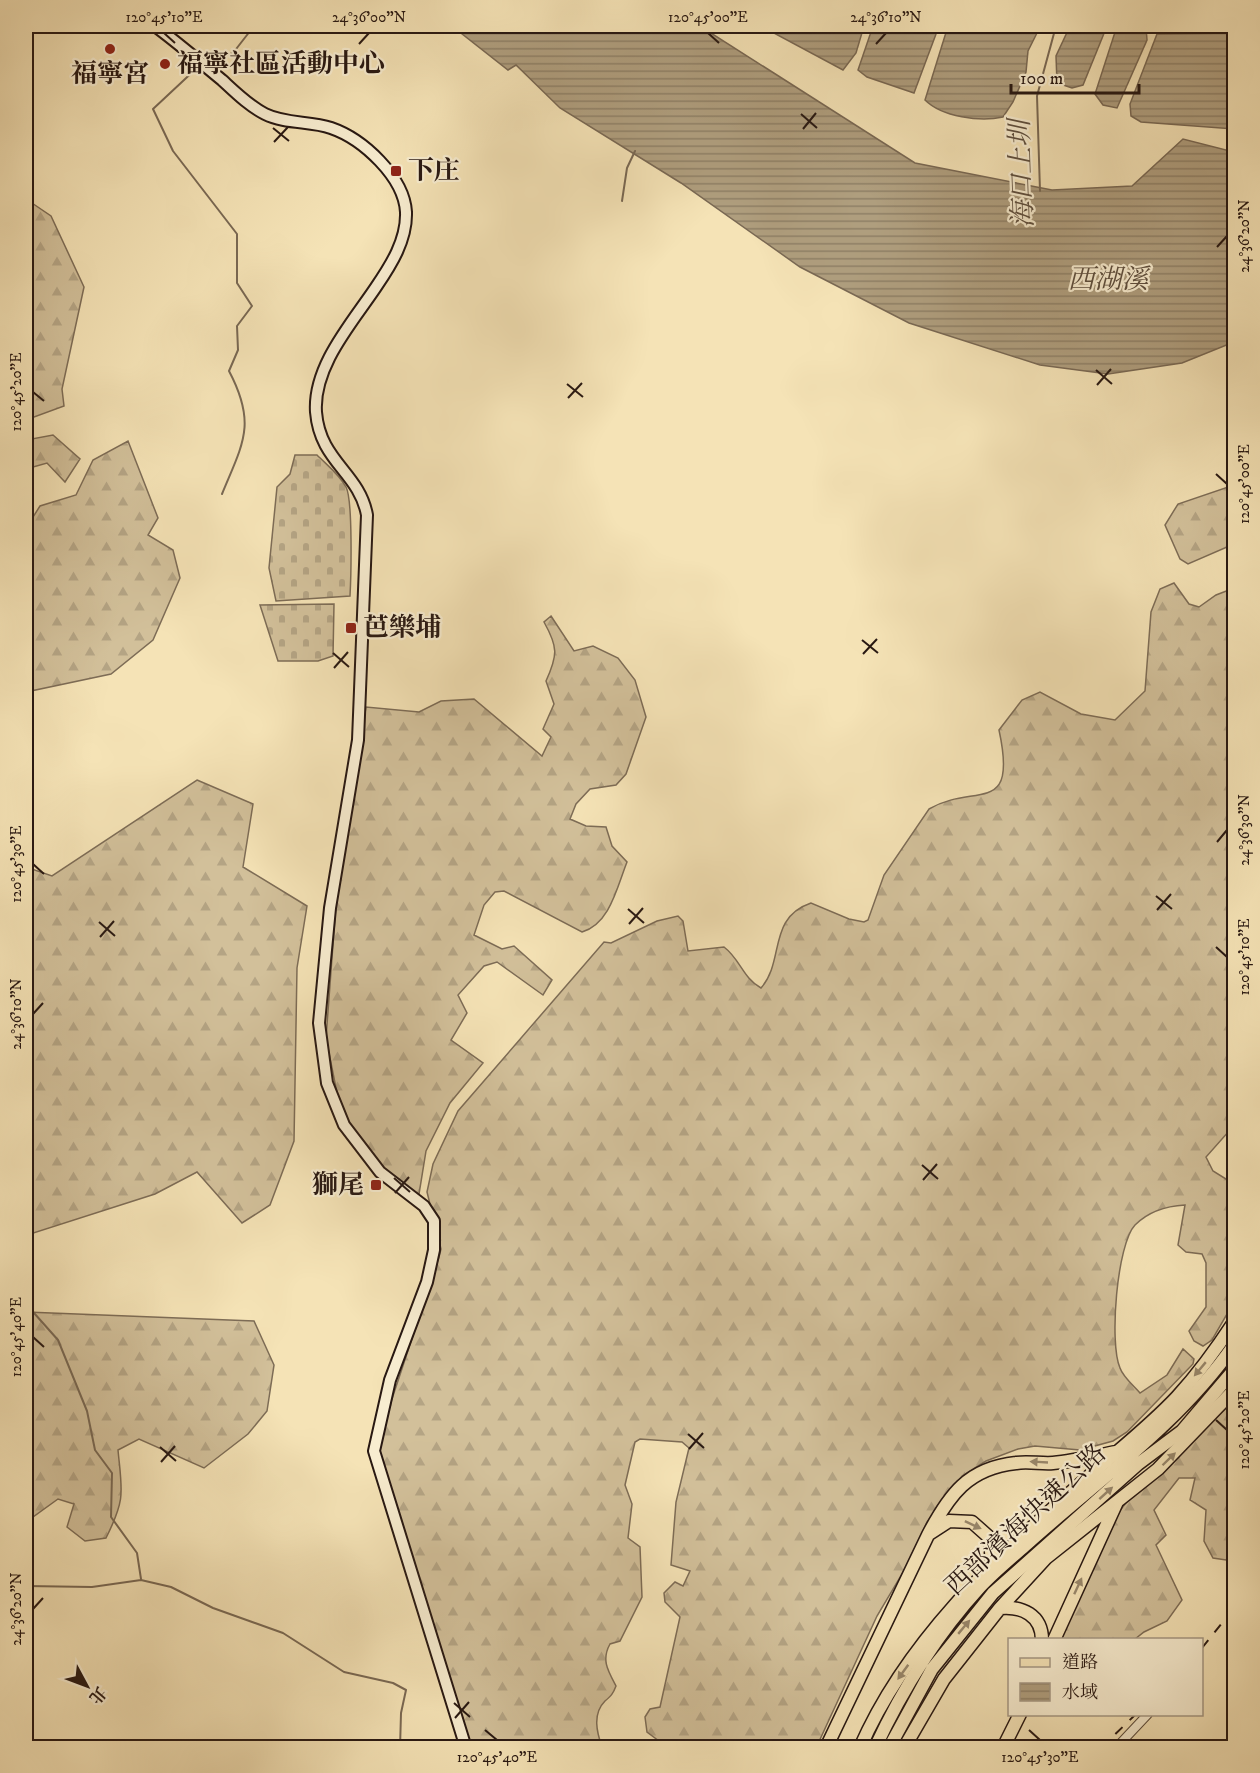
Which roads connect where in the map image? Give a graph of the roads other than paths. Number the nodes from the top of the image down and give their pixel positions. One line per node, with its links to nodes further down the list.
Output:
1 (155, 26): 16 (main road)
2 (1234, 1322): 6 (main road, one-way to 6)
3 (1234, 1346): 19 (main road, 西部濱海快速公路)
4 (1234, 1370): 20 (main road, 西部濱海快速公路, one-way to 4)
5 (1234, 1390): 7 (main road, one-way to 5)
6 (1117, 1451): 8 (main road, one-way to 8); 9 (main road)
7 (1118, 1499): 10 (main road); 12 (main road, one-way to 7)
8 (928, 1535): 9 (main road, one-way to 9); 17 (main road)
9 (992, 1565): 18 (main road, one-way to 18)
10 (1000, 1608): 11 (main road); 21 (main road)
11 (1042, 1638)
12 (1055, 1638)
13 (1011, 1716): 22 (main road)
14 (1019, 1716): 23 (main road)
15 (1146, 1716): 24 (street)
16 (466, 1748)
17 (826, 1748)
18 (860, 1748)
19 (875, 1748)
20 (889, 1748)
21 (904, 1748)
22 (998, 1748)
23 (1003, 1748)
24 (1116, 1748)

